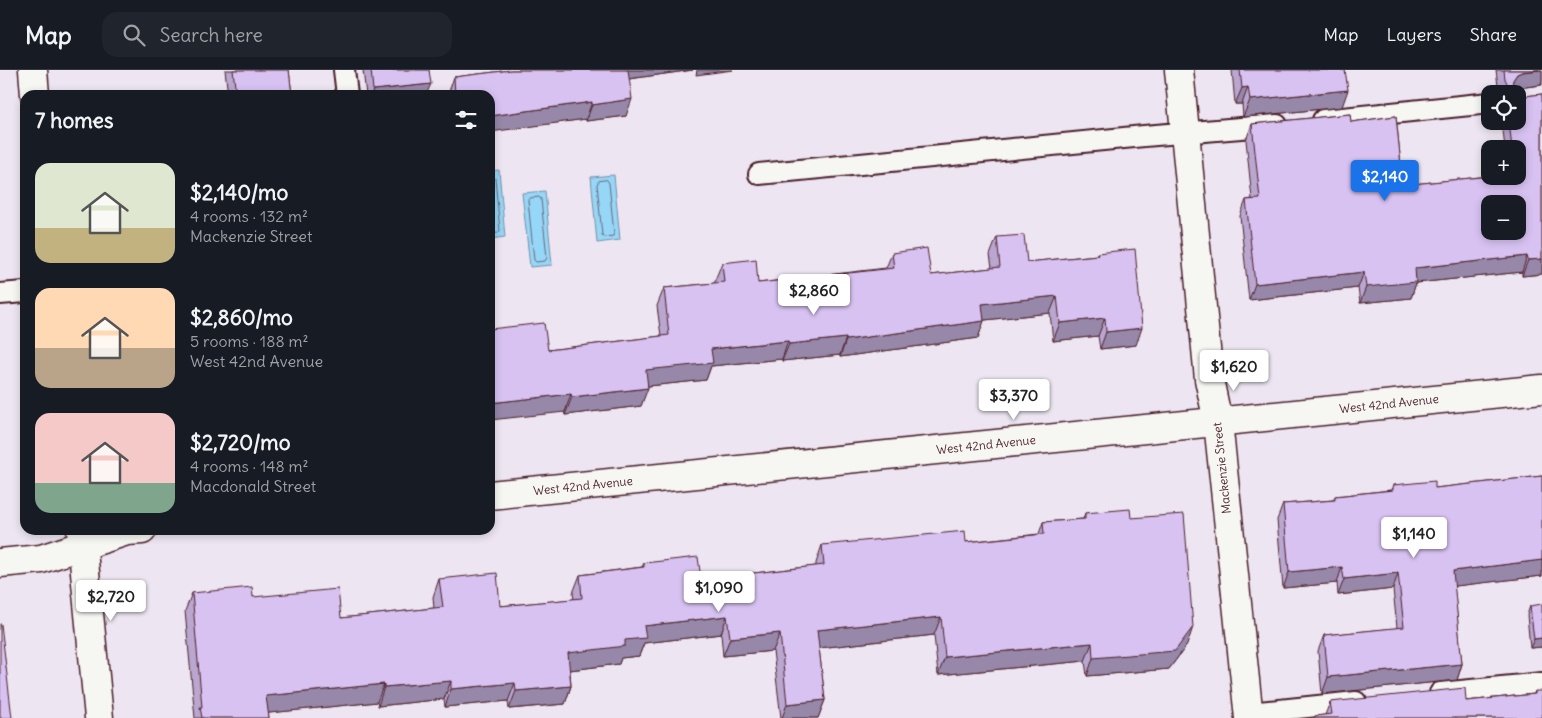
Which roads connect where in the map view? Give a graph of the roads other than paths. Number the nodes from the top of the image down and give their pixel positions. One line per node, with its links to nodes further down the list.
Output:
1 (33, 70): 4 (street)
2 (344, 70): 5 (lane)
3 (1179, 70): 7 (street, Mackenzie Street)
4 (35, 90)
5 (346, 90)
6 (1481, 104): 7 (lane)
7 (1184, 133): 8 (lane); 12 (street, Mackenzie Street)
8 (759, 174)
9 (20, 292): 10 (lane)
10 (0, 294)
11 (1542, 388): 12 (street, West 42nd Avenue)
12 (1218, 422): 13 (street, West 42nd Avenue); 20 (street, Mackenzie Street)
13 (495, 494)
14 (101, 535): 15 (street)
15 (82, 538): 16 (street); 21 (street)
16 (0, 563)
17 (1542, 683): 18 (lane)
18 (1417, 696)
19 (1379, 700): 20 (lane)
20 (1249, 715)
21 (99, 718)

